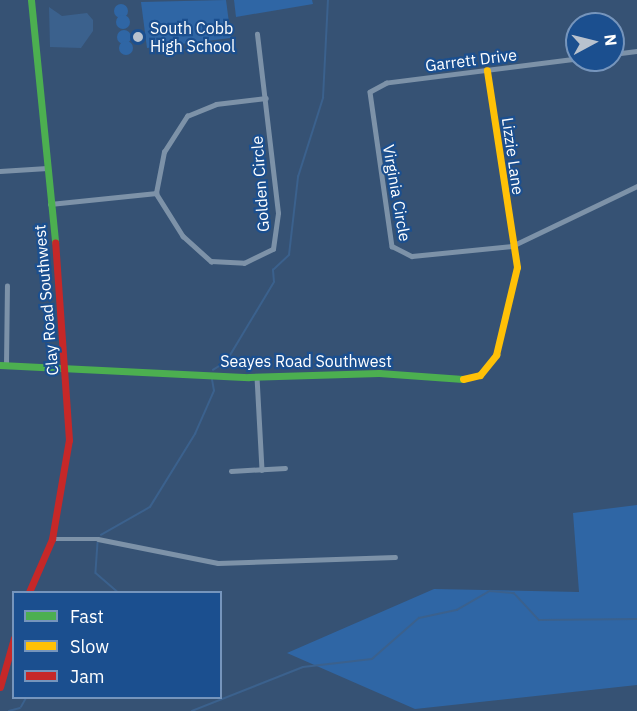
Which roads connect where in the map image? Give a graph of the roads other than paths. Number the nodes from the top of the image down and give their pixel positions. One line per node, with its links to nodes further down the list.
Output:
1 (31, 0): 7 (street, Clay Road Southwest)
2 (257, 34): 6 (street, Golden Circle)
3 (565, 60): 4 (street, Garrett Drive)
4 (487, 70): 5 (street, Garrett Drive); 12 (street, Lizzie Lane)
5 (370, 92): 12 (street, Virginia Circle)
6 (266, 98): 10 (street); 10 (street, Golden Circle)
7 (47, 168): 8 (street); 11 (street, Clay Road Southwest)
8 (0, 171)
9 (637, 186): 12 (street)
10 (156, 192): 11 (street)
11 (50, 204): 15 (street, Clay Road Southwest)
12 (512, 246): 16 (street, Seayes Road Southwest)
13 (7, 286): 14 (street)
14 (3, 365): 15 (street, Seayes Road Southwest)
15 (67, 367): 16 (street, Seayes Road Southwest); 20 (street, Clay Road Southwest)
16 (256, 377): 18 (street)
17 (285, 468): 18 (street)
18 (262, 470): 19 (street)
19 (231, 471)
20 (52, 539): 21 (street); 22 (street, Clay Road Southwest)
21 (395, 557)
22 (29, 591)
23 (12, 645): 24 (street)
24 (0, 687)

